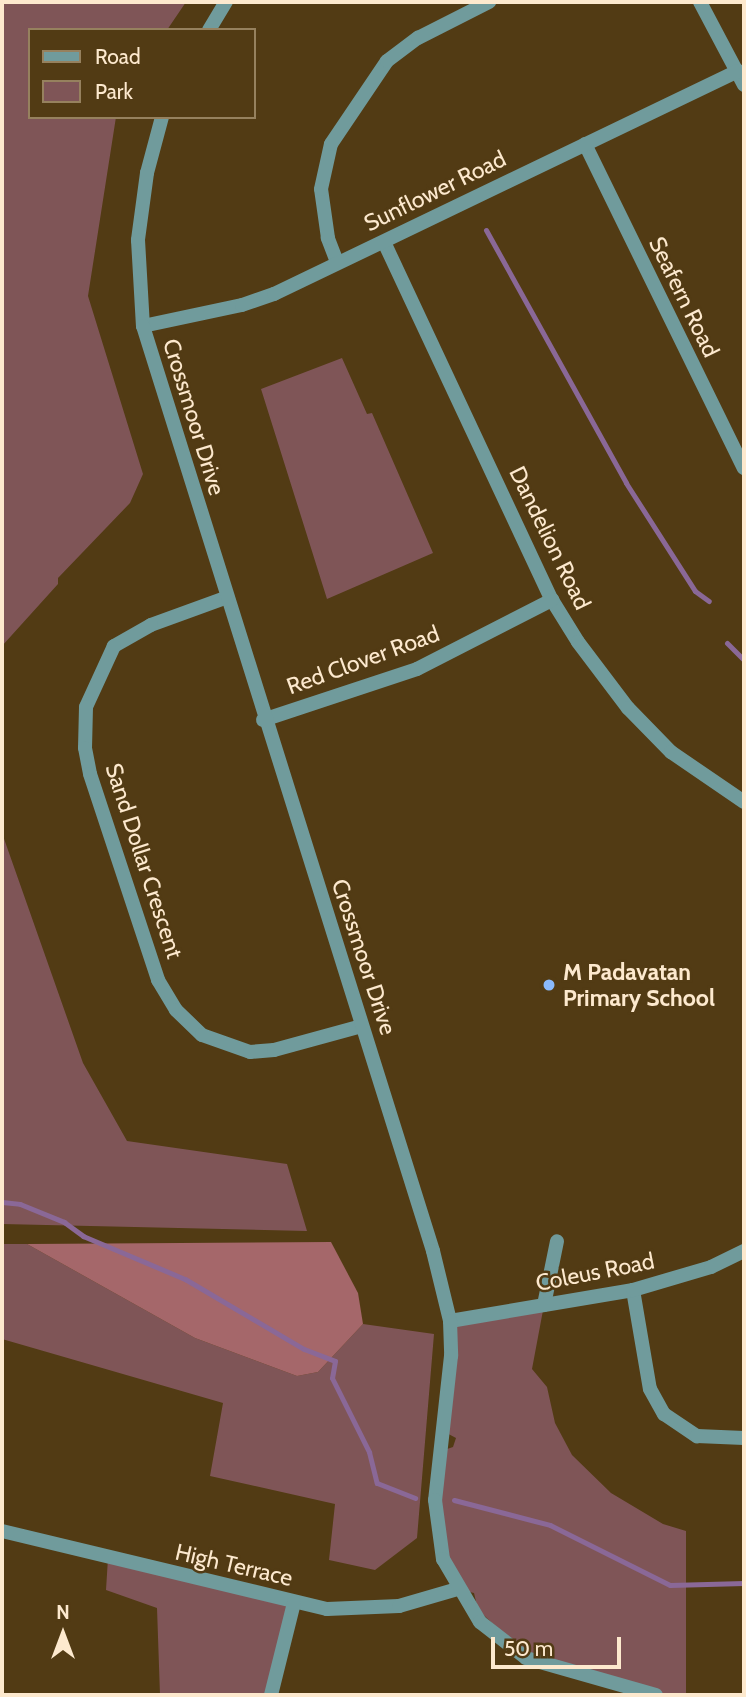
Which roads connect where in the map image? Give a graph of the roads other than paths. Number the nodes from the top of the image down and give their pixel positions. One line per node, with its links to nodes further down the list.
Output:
1 (226, 2): 4 (street)
2 (489, 2): 10 (street)
3 (701, 2): 5 (street)
4 (210, 28)
5 (738, 71): 6 (street); 8 (street, Sunflower Road)
6 (744, 85)
7 (161, 119): 11 (street, Crossmoor Drive)
8 (585, 144): 9 (street, Sunflower Road); 12 (street, Seafern Road)
9 (384, 242): 10 (street, Sunflower Road); 14 (street, Dandelion Road)
10 (337, 262): 11 (street, Sunflower Road)
11 (144, 326): 13 (street, Crossmoor Drive)
12 (744, 468)
13 (225, 598): 15 (street, Crossmoor Drive); 17 (street, Sand Dollar Crescent)
14 (552, 600): 15 (street, Red Clover Road); 16 (street, Dandelion Road)
15 (263, 720): 17 (street, Crossmoor Drive)
16 (744, 803)
17 (362, 1026): 22 (street, Crossmoor Drive)
18 (557, 1241): 21 (street)
19 (744, 1251): 20 (street, Coleus Road)
20 (633, 1290): 21 (street, Coleus Road); 23 (street)
21 (544, 1306): 22 (street, Coleus Road)
22 (450, 1321): 25 (street, Crossmoor Drive)
23 (744, 1438)
24 (2, 1531): 26 (street, High Terrace)
25 (457, 1588): 26 (street, High Terrace); 28 (street, Crossmoor Drive)
26 (294, 1603): 27 (street)
27 (271, 1695)
28 (656, 1695)

